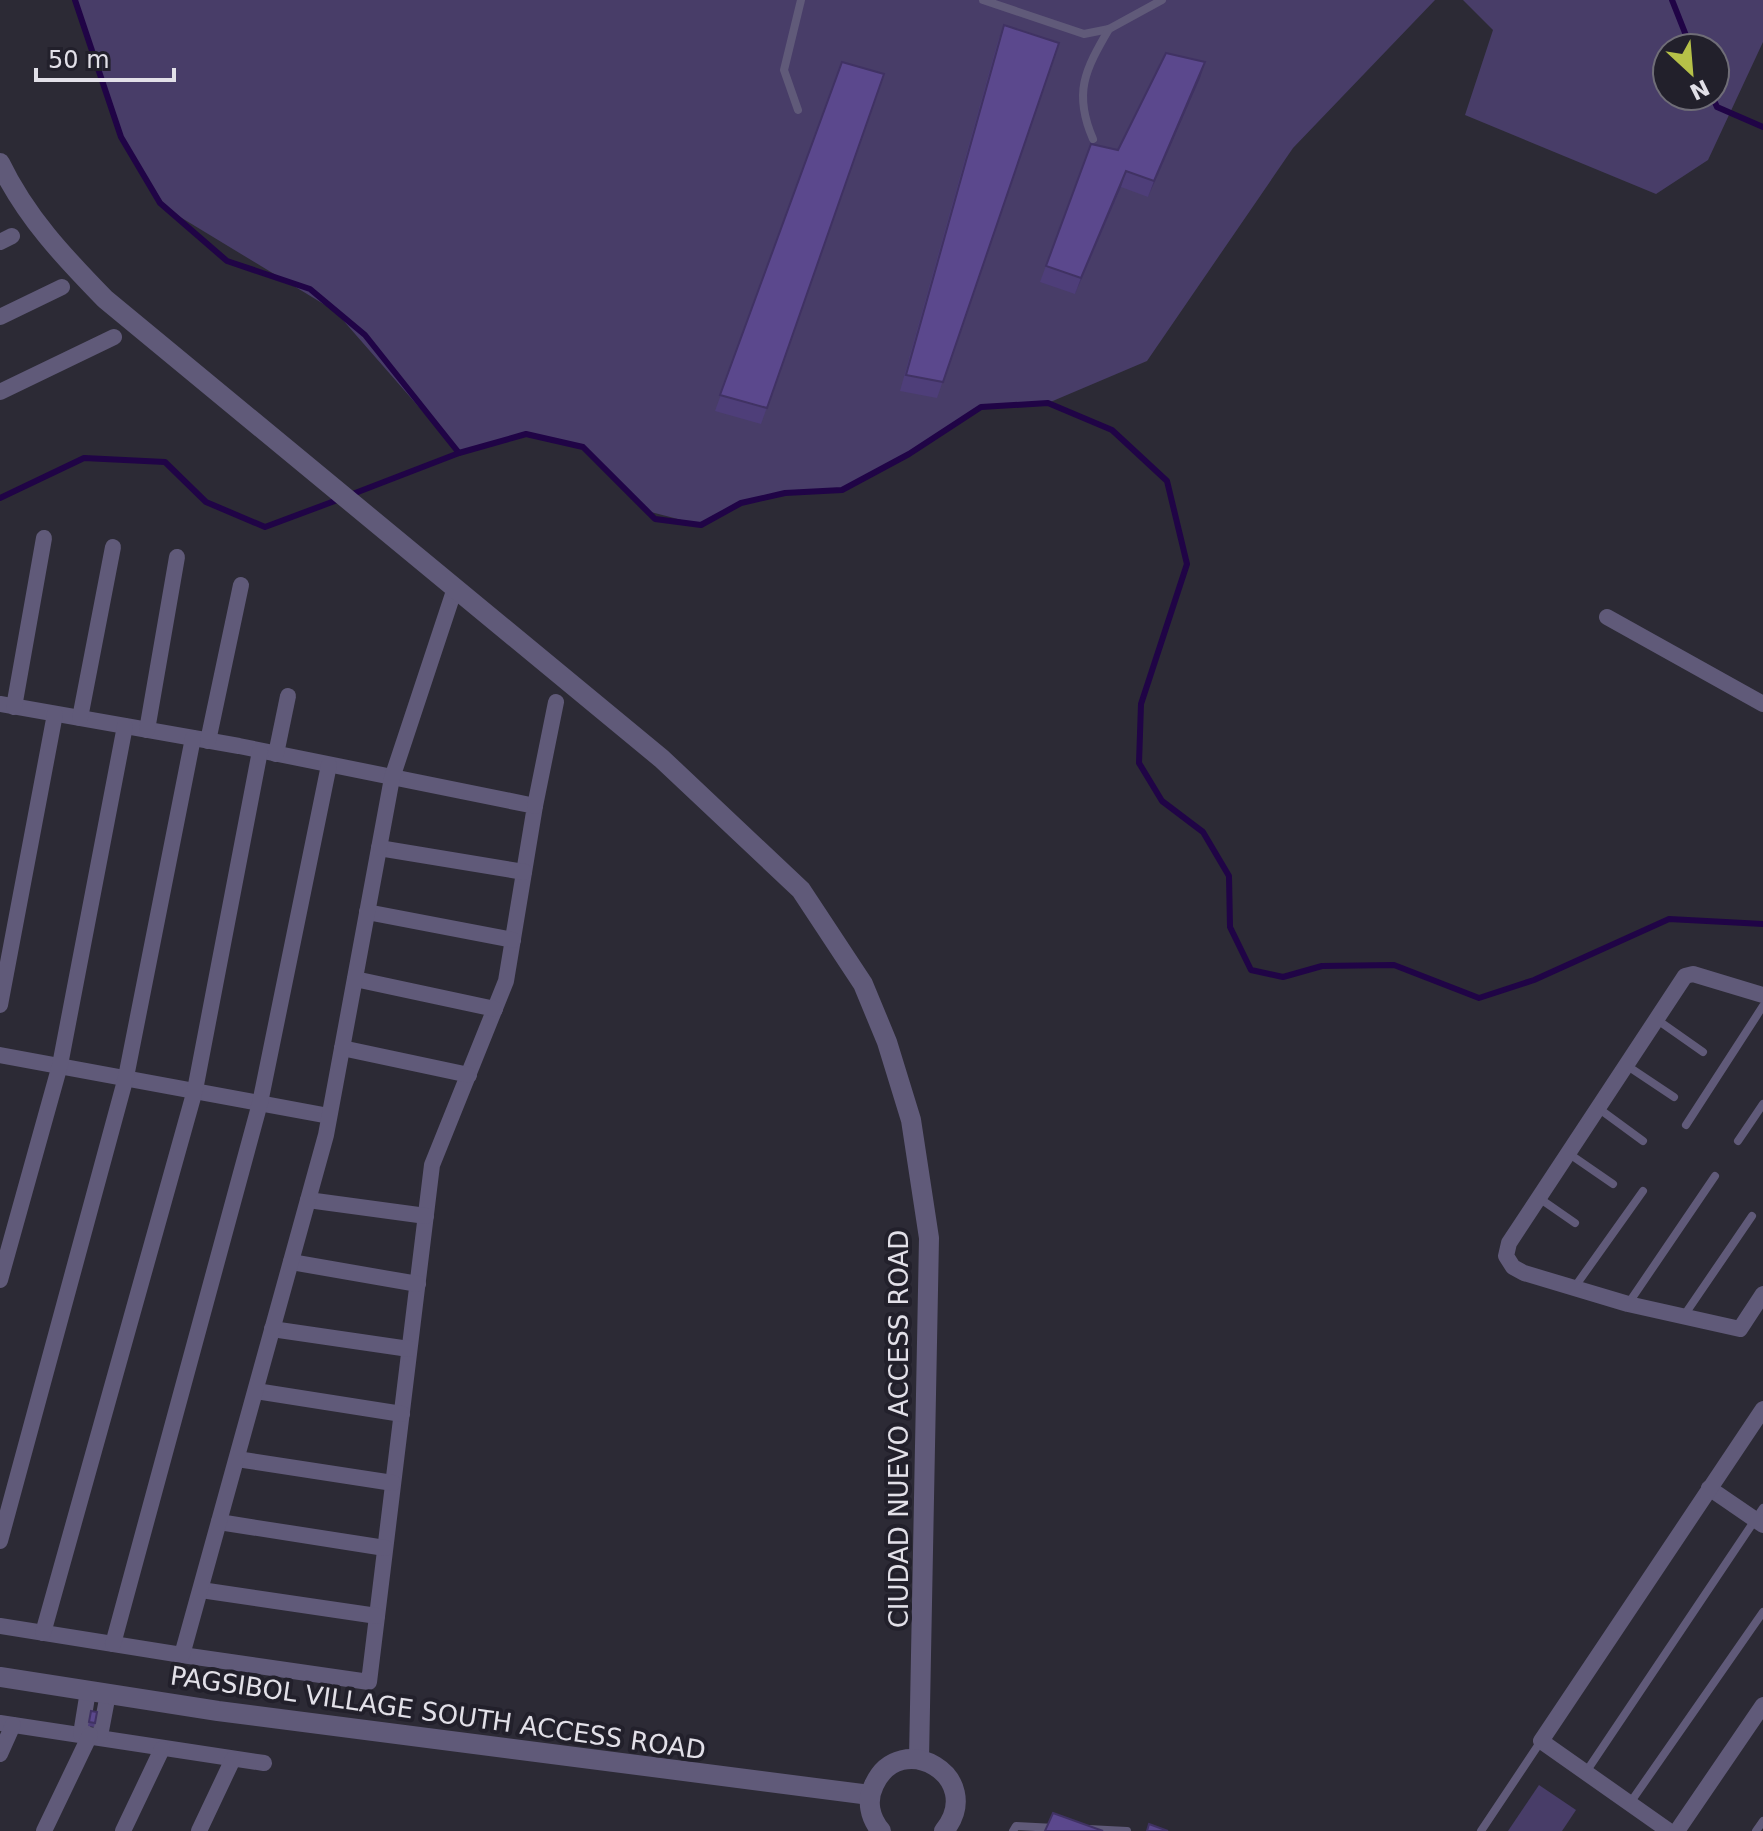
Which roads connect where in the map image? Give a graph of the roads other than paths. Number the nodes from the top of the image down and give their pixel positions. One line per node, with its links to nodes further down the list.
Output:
1 (801, 0): 5 (lane)
2 (983, 0): 4 (lane)
3 (1162, 0): 4 (lane)
4 (1109, 29): 6 (lane)
5 (798, 110)
6 (1093, 139)
7 (0, 163): 16 (street, CIUDAD NUEVO ACCESS ROAD)
8 (62, 287): 9 (street)
9 (0, 317)
10 (114, 337): 11 (street)
11 (0, 392)
12 (44, 538): 21 (street)
13 (113, 547): 23 (street)
14 (177, 557): 25 (street)
15 (241, 585): 26 (street)
16 (455, 588): 29 (street); 101 (street, CIUDAD NUEVO ACCESS ROAD)
17 (1607, 617): 20 (street)
18 (288, 696): 27 (street)
19 (556, 702): 30 (street)
20 (1763, 704)
21 (7, 706): 22 (street)
22 (55, 714): 23 (street); 37 (street)
23 (80, 718): 24 (street)
24 (125, 726): 25 (street); 44 (street)
25 (147, 730): 26 (street)
26 (200, 740): 27 (street); 47 (street)
27 (268, 753): 28 (street); 48 (street)
28 (329, 765): 29 (street); 50 (street)
29 (392, 778): 30 (street); 31 (street)
30 (535, 806): 32 (street)
31 (379, 848): 32 (street); 33 (street)
32 (524, 872): 34 (street)
33 (367, 912): 34 (street); 35 (street)
34 (513, 940): 39 (street)
35 (355, 979): 39 (street); 41 (street)
36 (1763, 995): 40 (street)
37 (0, 1005)
38 (1763, 1006): 54 (lane)
39 (495, 1009): 46 (street)
40 (1656, 1019): 42 (lane); 45 (street)
41 (342, 1048): 46 (street); 53 (street)
42 (1703, 1052)
43 (0, 1055): 44 (street)
44 (60, 1065): 47 (street); 67 (street)
45 (1626, 1065): 49 (lane); 52 (street)
46 (469, 1075): 63 (street)
47 (126, 1077): 48 (street); 83 (street)
48 (195, 1090): 50 (street); 89 (street)
49 (1674, 1097)
50 (260, 1103): 53 (street); 90 (street)
51 (1763, 1104): 56 (lane)
52 (1598, 1108): 55 (lane); 57 (street)
53 (329, 1116): 62 (street)
54 (1686, 1125)
55 (1643, 1141)
56 (1738, 1141)
57 (1568, 1153): 59 (lane); 61 (street)
58 (1715, 1176): 71 (lane)
59 (1613, 1184)
60 (1643, 1191): 69 (lane)
61 (1539, 1198): 65 (lane); 69 (street)
62 (308, 1200): 63 (street); 66 (street)
63 (426, 1216): 68 (street)
64 (1752, 1216): 72 (lane)
65 (1575, 1223)
66 (291, 1262): 68 (street); 73 (street)
67 (0, 1280)
68 (418, 1284): 74 (street)
69 (1573, 1289): 71 (street)
70 (1763, 1294): 72 (street)
71 (1628, 1304): 72 (street)
72 (1683, 1317)
73 (272, 1329): 74 (street); 75 (street)
74 (409, 1349): 77 (street)
75 (256, 1391): 77 (street); 78 (street)
76 (1763, 1409): 80 (street)
77 (402, 1414): 79 (street)
78 (237, 1459): 79 (street); 82 (street)
79 (393, 1483): 84 (street)
80 (1709, 1488): 81 (street); 97 (street)
81 (1760, 1518): 103 (lane)
82 (219, 1522): 84 (street); 85 (street)
83 (0, 1541)
84 (385, 1548): 87 (street)
85 (201, 1590): 87 (street); 91 (street)
86 (1763, 1612): 105 (lane)
87 (377, 1616): 91 (street)
88 (0, 1626): 89 (street)
89 (43, 1633): 90 (street)
90 (113, 1644): 91 (street)
91 (182, 1655)
92 (0, 1677): 93 (street, PAGSIBOL VILLAGE SOUTH ACCESS ROAD)
93 (98, 1693): 96 (street); 104 (street, PAGSIBOL VILLAGE SOUTH ACCESS ROAD)
94 (1763, 1705): 118 (street)
95 (6, 1724): 96 (street); 99 (street)
96 (90, 1735): 98 (street); 109 (street)
97 (1541, 1741): 103 (street); 116 (lane)
98 (162, 1749): 100 (street); 110 (street)
99 (0, 1754)
100 (233, 1759): 102 (street); 111 (street)
101 (919, 1759): 104 (street); 113 (street)
102 (264, 1763)
103 (1586, 1773): 105 (street)
104 (870, 1795): 112 (street)
105 (1630, 1803): 117 (street)
106 (1763, 1821): 119 (lane)
107 (1064, 1828): 114 (lane)
108 (1080, 1829): 115 (lane)
109 (44, 1831)
110 (123, 1831)
111 (199, 1831)
112 (881, 1831)
113 (944, 1831)
114 (1013, 1831)
115 (1127, 1831)
116 (1481, 1831)
117 (1669, 1831)
118 (1677, 1831)
119 (1756, 1831)

